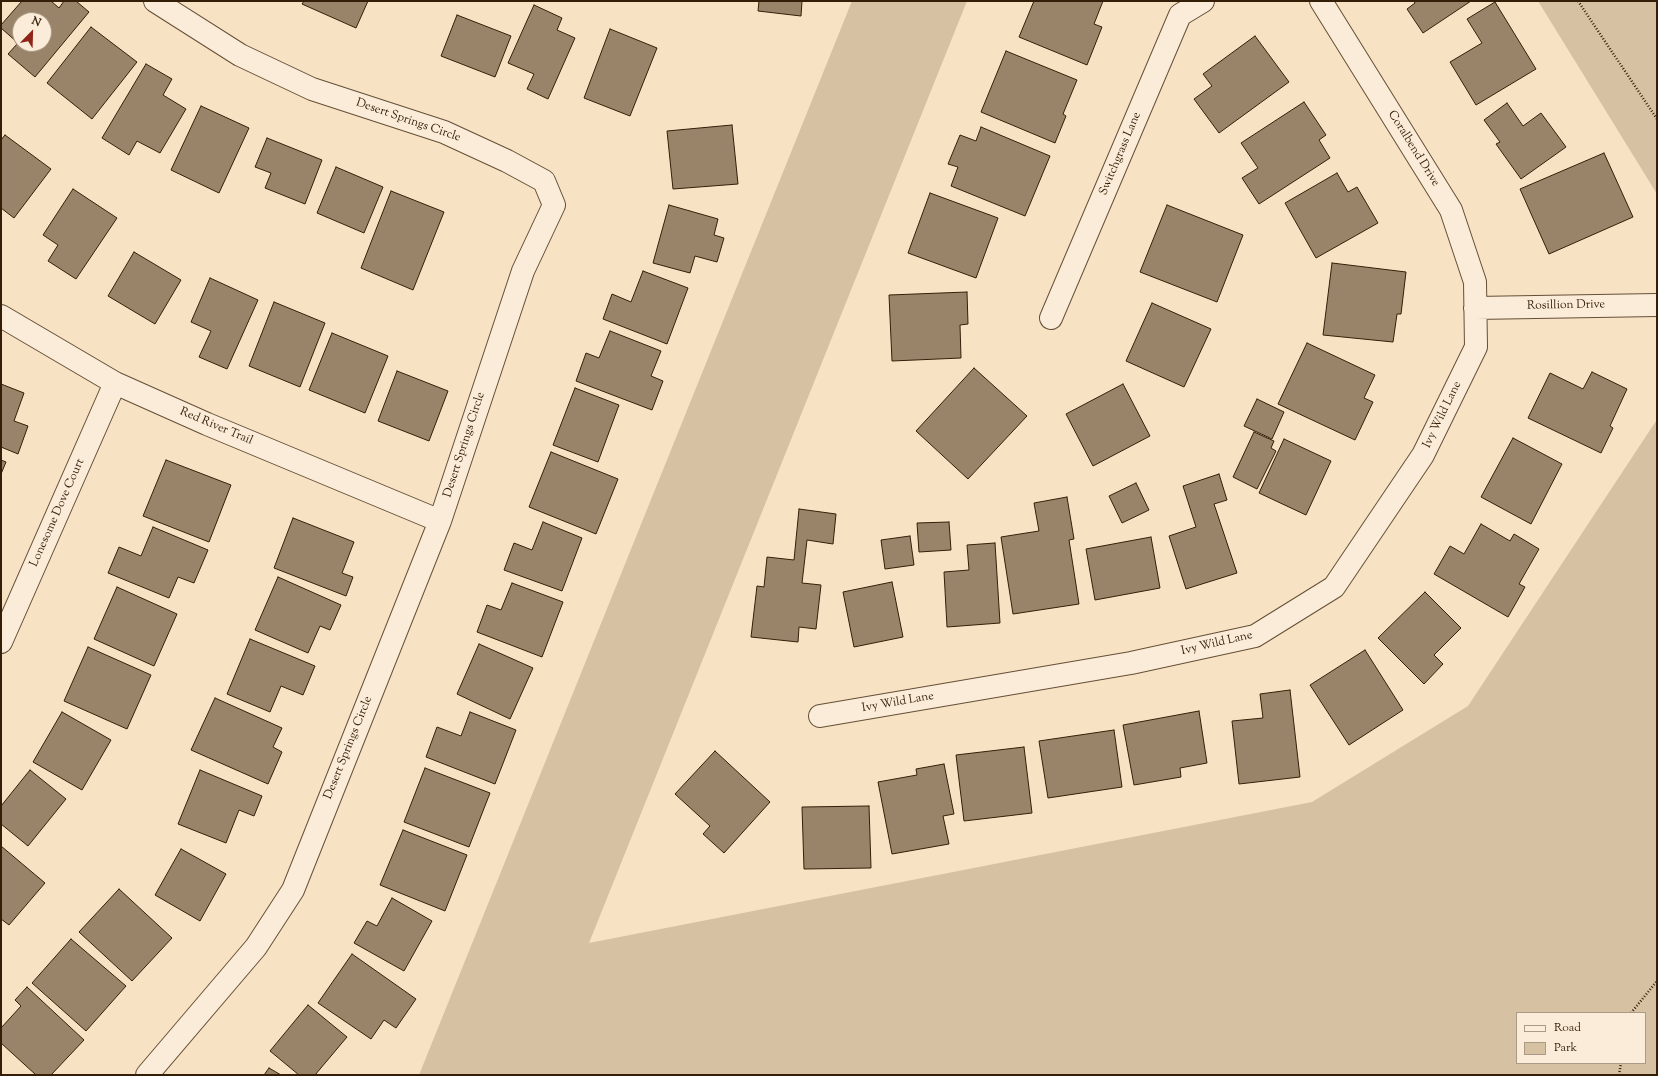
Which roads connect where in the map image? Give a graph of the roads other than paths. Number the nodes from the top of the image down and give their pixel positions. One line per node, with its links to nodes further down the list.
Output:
1 (156, 1): 9 (street, Desert Springs Circle)
2 (1202, 1): 7 (street, Switchgrass Lane)
3 (1321, 1): 5 (street, Coralbend Drive)
4 (1657, 305): 5 (street, Rosillion Drive)
5 (1475, 308): 11 (street, Ivy Wild Lane)
6 (1, 316): 8 (street, Red River Trail)
7 (1051, 318)
8 (116, 383): 9 (street, Red River Trail); 10 (street, Lonesome Dove Court)
9 (440, 522): 12 (street, Desert Springs Circle)
10 (1, 642)
11 (820, 716)
12 (147, 1075)

